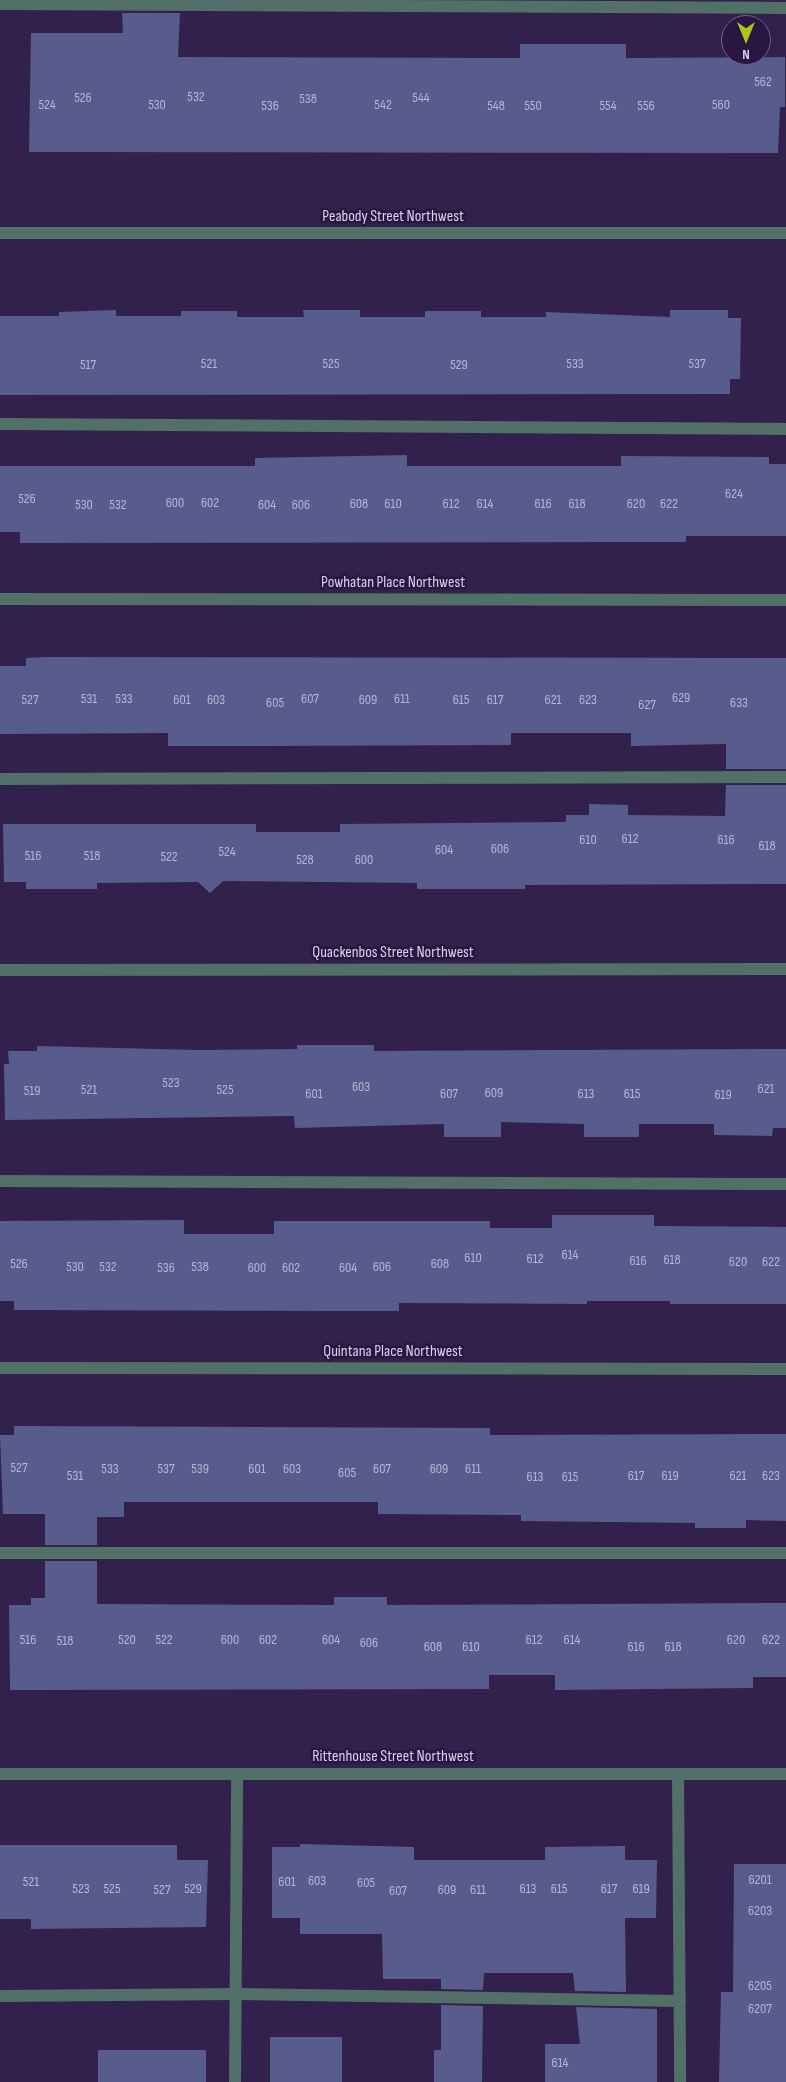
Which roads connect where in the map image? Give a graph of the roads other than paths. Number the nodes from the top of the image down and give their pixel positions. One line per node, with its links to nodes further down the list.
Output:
1 (0, 4): 2 (street)
2 (786, 8)
3 (0, 233): 4 (street, Peabody Street Northwest)
4 (786, 233)
5 (0, 424): 6 (street)
6 (786, 429)
7 (0, 599): 8 (street, Powhatan Place Northwest)
8 (786, 600)
9 (786, 777): 10 (street)
10 (0, 779)
11 (786, 969): 12 (street, Quackenbos Street Northwest)
12 (0, 970)
13 (0, 1181): 14 (street)
14 (786, 1184)
15 (0, 1368): 16 (street, Quintana Place Northwest)
16 (786, 1369)
17 (0, 1553): 18 (street)
18 (786, 1553)
19 (0, 1774): 20 (street, Rittenhouse Street Northwest)
20 (238, 1774): 21 (street, Rittenhouse Street Northwest); 23 (street)
21 (678, 1774): 22 (street, Rittenhouse Street Northwest); 25 (street)
22 (786, 1774)
23 (236, 1994): 24 (street); 25 (street); 26 (street)
24 (0, 1996)
25 (680, 2000): 27 (street)
26 (235, 2082)
27 (680, 2082)

